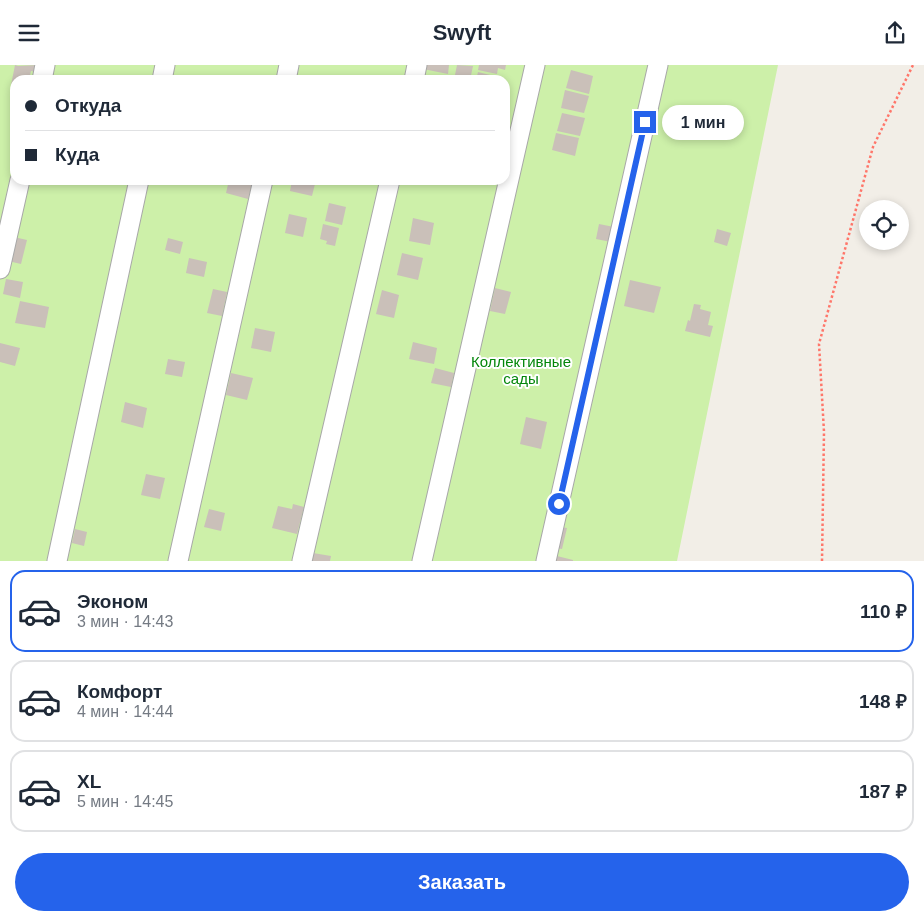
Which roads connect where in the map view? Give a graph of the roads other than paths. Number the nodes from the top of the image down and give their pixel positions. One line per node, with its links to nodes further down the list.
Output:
1 (535, 65): 3 (lane)
2 (658, 65): 14 (lane)
3 (510, 175)
4 (19, 185): 9 (lane)
5 (138, 185): 10 (lane)
6 (262, 185): 11 (lane)
7 (389, 185): 12 (lane)
8 (508, 185): 13 (lane)
9 (0, 269)
10 (57, 561)
11 (178, 561)
12 (302, 561)
13 (422, 561)
14 (546, 561)

